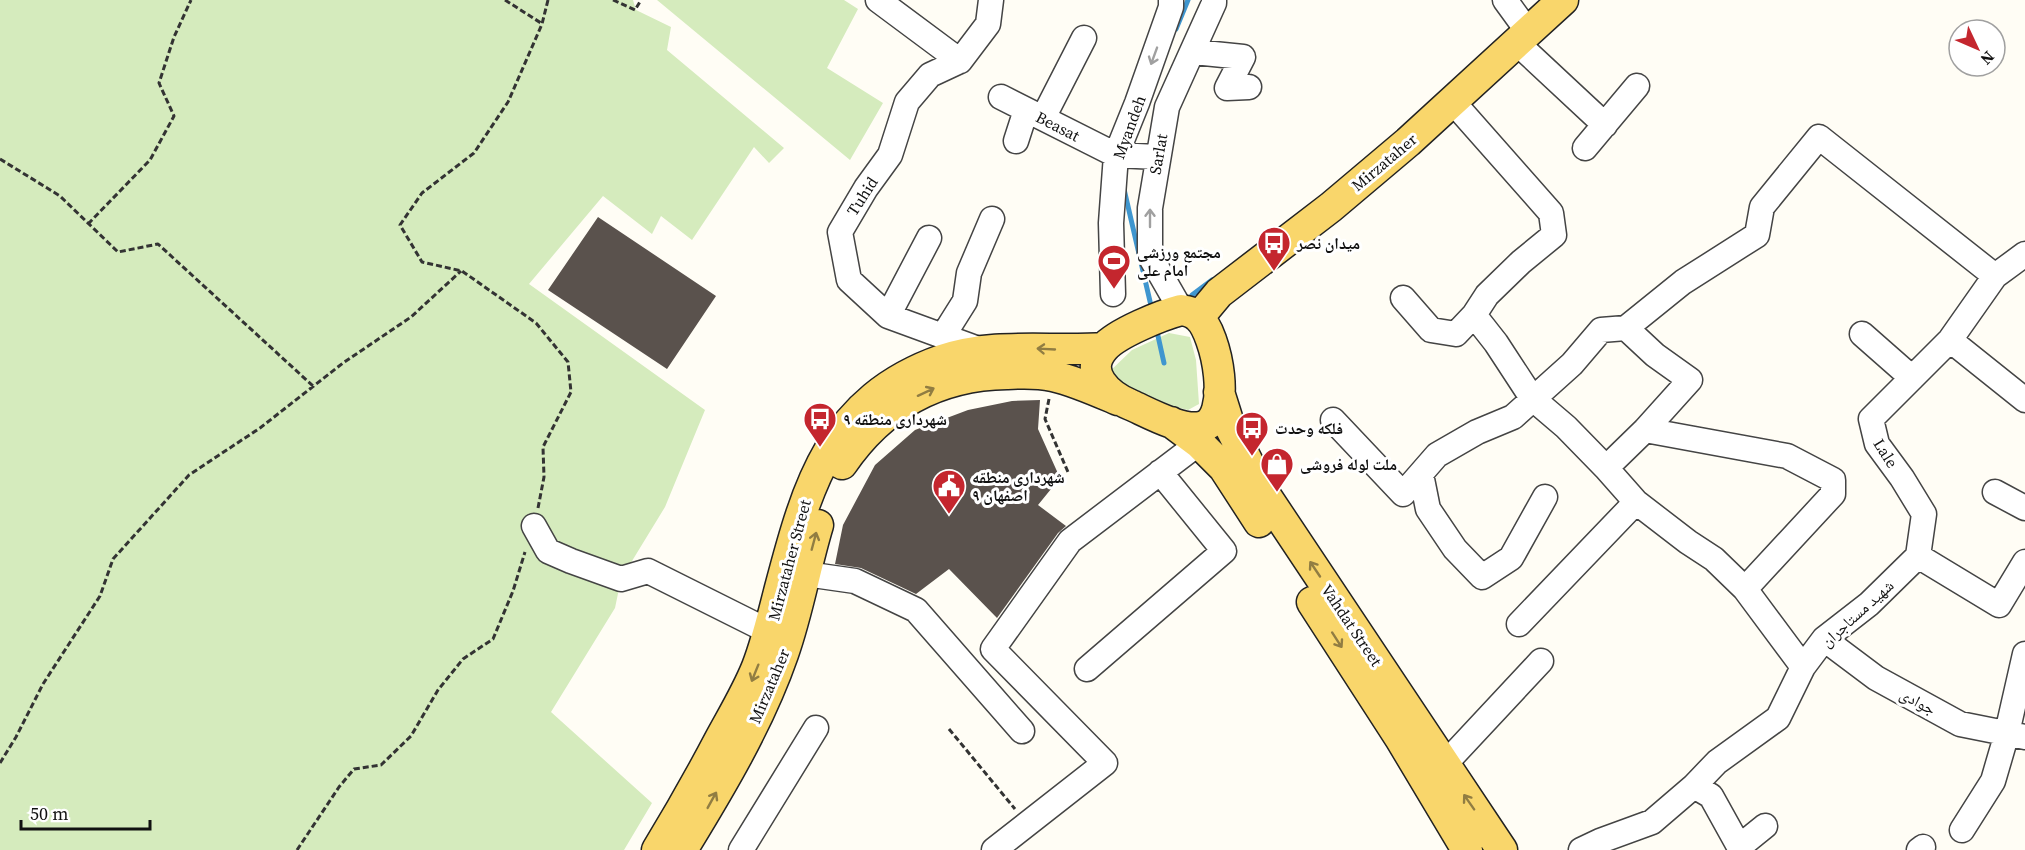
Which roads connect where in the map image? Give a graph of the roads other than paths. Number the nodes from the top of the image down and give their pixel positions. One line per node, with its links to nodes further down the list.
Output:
1 (878, 0): 10 (street)
2 (991, 0): 10 (street, Tuhid)
3 (1171, 0): 19 (street, Myandeh, one-way to 19)
4 (1214, 0): 9 (street, Sarlat)
5 (1505, 0): 8 (street)
6 (1563, 0): 8 (main road, Mirzataher)
7 (1084, 38): 15 (street)
8 (1523, 38): 14 (main road, Mirzataher); 16 (street)
9 (1194, 52): 12 (street); 20 (street, Sarlat)
10 (960, 61): 30 (street, Tuhid)
11 (1637, 86): 16 (street)
12 (1249, 87)
13 (1001, 97): 15 (street, Beasat)
14 (1453, 102): 28 (main road, Mirzataher); 29 (street)
15 (1034, 114): 17 (street); 19 (street, Beasat)
16 (1605, 125): 18 (street)
17 (1016, 141)
18 (1585, 148)
19 (1121, 155): 20 (street); 24 (street, Myandeh)
20 (1157, 157): 24 (street, Sarlat, one-way to 20)
21 (992, 219): 33 (street)
22 (929, 238): 30 (street)
23 (2025, 254): 25 (street, Lale)
24 (1135, 258): 26 (street, Myandeh); 28 (street, Sarlat)
25 (1995, 276): 31 (street); 34 (street, Lale)
26 (1113, 294)
27 (1403, 298): 29 (street)
28 (1190, 313): 35 (main road); 38 (main road)
29 (1474, 315): 39 (street)
30 (888, 316): 33 (street, Tuhid)
31 (1626, 328): 39 (street); 44 (street)
32 (1862, 334): 37 (street)
33 (943, 336): 36 (street, Tuhid)
34 (1950, 340): 37 (street, Lale); 41 (street)
35 (1104, 348): 36 (main road, Mirzataher Street, one-way to 36); 40 (main road)
36 (981, 350): 59 (main road, Mirzataher Street)
37 (1911, 378): 54 (street, Lale)
38 (1219, 392): 43 (main road); 68 (main road, Vahdat Street, one-way to 38)
39 (1532, 398): 46 (street); 48 (street)
40 (1118, 400): 43 (main road); 56 (main road, Mirzataher, one-way to 40)
41 (2025, 400)
42 (1333, 420): 48 (street)
43 (1171, 422): 45 (main road, Vahdat Street)
44 (1645, 430): 46 (street); 57 (street)
45 (1198, 443): 47 (street); 77 (main road, Vahdat Street, one-way to 77)
46 (1606, 468): 51 (street)
47 (1160, 472): 64 (street); 76 (street)
48 (1421, 474): 50 (street)
49 (1995, 492): 52 (street)
50 (1545, 497)
51 (1636, 502): 57 (street); 58 (street)
52 (2025, 508)
53 (534, 526): 59 (street)
54 (1918, 556): 55 (street); 60 (street, شهید مستاجران)
55 (2025, 562)
56 (806, 574): 66 (street); 74 (main road, Mirzataher, one-way to 56)
57 (1745, 589): 63 (street)
58 (1519, 624)
59 (770, 633): 73 (main road, Mirzataher Street, one-way to 73)
60 (1824, 639): 63 (street, شهید مستاجران); 67 (street, جوادی)
61 (2025, 654): 67 (street)
62 (1541, 661): 68 (street)
63 (1803, 667): 69 (street, شهید مستاجران)
64 (1087, 669)
65 (816, 729): 75 (street)
66 (1022, 731)
67 (2016, 735): 71 (street)
68 (1444, 765): 78 (main road, Vahdat Street, one-way to 68)
69 (1694, 786): 72 (street); 79 (street, شهید مستاجران)
70 (1766, 826): 72 (street)
71 (1962, 830)
72 (1740, 849)
73 (657, 850)
74 (682, 850)
75 (741, 850)
76 (994, 850)
77 (1467, 850)
78 (1502, 850)
79 (1581, 850)

